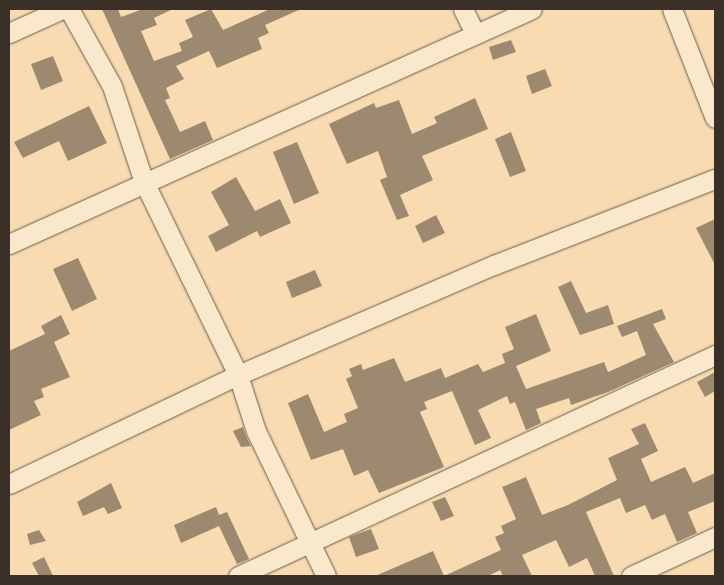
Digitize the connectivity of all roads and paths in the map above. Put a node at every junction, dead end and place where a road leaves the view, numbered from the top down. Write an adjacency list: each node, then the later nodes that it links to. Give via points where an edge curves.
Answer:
1 (62, 9): 6 (street)
2 (69, 9): 10 (street, via 112,86)
3 (463, 9): 7 (street)
4 (532, 9): 7 (street)
5 (672, 9): 8 (street)
6 (9, 32)
7 (475, 34): 10 (street)
8 (715, 118)
9 (715, 179): 13 (street, via 494,266)
10 (144, 182): 11 (street); 13 (street)
11 (9, 244)
12 (715, 355): 16 (street)
13 (238, 375): 14 (street); 16 (street, via 256,431)
14 (9, 484)
15 (715, 537): 19 (street)
16 (310, 544): 17 (street); 18 (street)
17 (238, 576)
18 (326, 576)
19 (631, 576)

